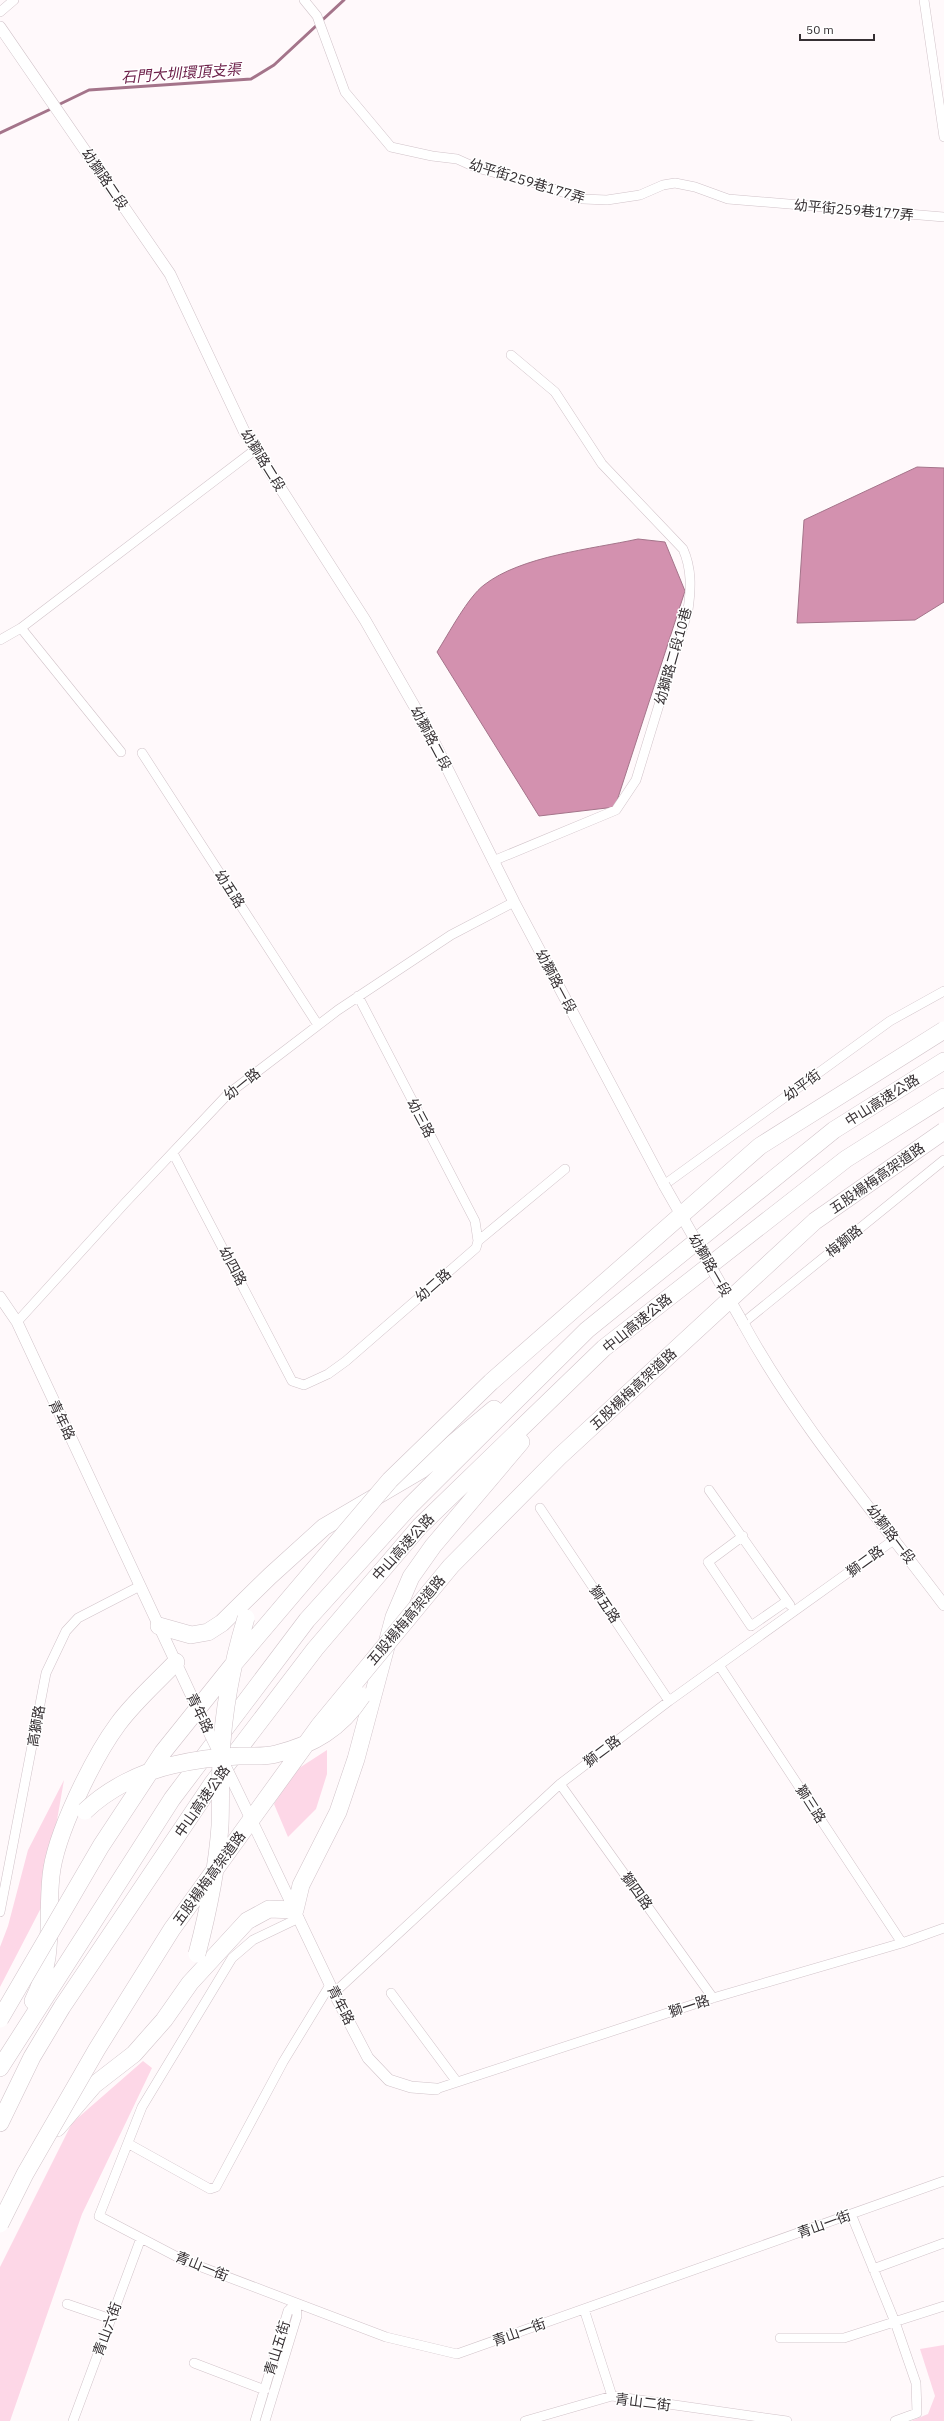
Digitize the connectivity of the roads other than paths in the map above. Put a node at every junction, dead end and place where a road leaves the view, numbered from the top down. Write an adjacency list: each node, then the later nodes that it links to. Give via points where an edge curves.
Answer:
1 (14, 0): 4 (street)
2 (304, 0): 7 (street, 幼平街259巷177弄, via 317,16 345,92 390,147 457,159 477,168 539,184 583,199 607,200 640,195 662,185 675,184 695,187 728,199)
3 (924, 0): 6 (street)
4 (0, 12)
5 (0, 27): 9 (street, 幼獅路二段, via 170,274 244,431)
6 (944, 137)
7 (944, 217)
8 (511, 355): 14 (street, 幼獅路二段10巷, via 555,392 602,464 683,550 689,563 691,590 688,610 636,780 616,810)
9 (256, 449): 10 (street); 14 (street, 幼獅路二段, via 365,620 428,730)
10 (21, 628): 11 (street); 12 (street)
11 (0, 640)
12 (121, 752)
13 (142, 753): 18 (street, 幼五路)
14 (494, 861): 15 (street, 幼獅路二段)
15 (514, 902): 17 (street, 幼一路, via 451,935); 26 (street, 幼獅路一段)
16 (944, 991): 26 (street, 幼平街, via 890,1021)
17 (358, 996): 18 (street, 幼一路); 27 (street, 幼三路, via 475,1222)
18 (318, 1025): 23 (street, 幼一路, via 228,1094)
19 (944, 1030): 59 (highway, bridge, via 760,1146 491,1382 390,1480 232,1666 163,1752 101,1846)
20 (944, 1061): 31 (highway, 中山高速公路, via 834,1130)
21 (944, 1097): 32 (highway, 中山高速公路, via 846,1159 604,1348)
22 (944, 1131): 69 (highway, 五股楊梅高架道路, bridge, via 815,1221 559,1457 451,1566 319,1726 172,1929 97,2049 25,2174)
23 (173, 1153): 29 (street, 幼一路); 33 (street, 幼四路)
24 (944, 1160): 30 (street, 梅獅路)
25 (565, 1169): 27 (street, 幼二路)
26 (664, 1185): 30 (street, 幼獅路一段, bridge)
27 (478, 1241): 33 (street, 幼二路, via 476,1248 328,1374 304,1385)
28 (0, 1297): 29 (street, 青年路)
29 (16, 1322): 39 (street, 青年路)
30 (743, 1323): 37 (street, 幼獅路一段, via 762,1358 805,1421)
31 (588, 1330): 38 (highway, via 421,1470 324,1527); 61 (highway, 中山高速公路, via 410,1506 307,1620 172,1799)
32 (585, 1367): 46 (highway, via 433,1546 411,1577 394,1617); 64 (highway, 中山高速公路, via 420,1526 315,1649 212,1784 62,2007 32,2056)
33 (292, 1381)
34 (709, 1490): 36 (street)
35 (540, 1508): 47 (street, 獅五路)
36 (743, 1536): 40 (street); 40 (street, via 708,1562 751,1626)
37 (895, 1539): 41 (street, 幼獅路一段); 42 (street, 獅二路)
38 (270, 1576): 43 (highway, via 222,1623 208,1632 191,1635); 48 (highway, bridge, via 246,1618 235,1654 227,1698)
39 (140, 1586): 43 (street, 青年路); 51 (street, 高獅路, via 78,1618 66,1631 46,1673)
40 (787, 1601): 42 (street)
41 (944, 1605)
42 (794, 1612): 45 (street, 獅二路)
43 (158, 1626): 44 (street, 青年路)
44 (176, 1662): 48 (street, 青年路, bridge); 50 (highway, via 118,1724 82,1784)
45 (719, 1665): 47 (street, 獅二路); 54 (street, 獅三路)
46 (380, 1671): 48 (highway, bridge, via 352,1711 317,1740 275,1754); 52 (highway, via 356,1759 338,1812 301,1885)
47 (669, 1700): 49 (street, 獅二路)
48 (221, 1757): 50 (highway, bridge, via 172,1765 134,1778 100,1797); 52 (street, 青年路, bridge); 55 (highway, bridge, via 220,1826 214,1878)
49 (560, 1784): 56 (street, 獅二路); 58 (street, 獅四路)
50 (64, 1831): 60 (highway, via 56,1851 51,1876 50,1946 47,1966)
51 (0, 1912)
52 (297, 1914): 55 (highway, via 269,1909 247,1921); 56 (street, 青年路); 65 (street, via 253,1940 232,1958 142,2107)
53 (944, 1928): 54 (street, 獅一路)
54 (902, 1943): 58 (street, 獅一路)
55 (190, 1983): 67 (highway, via 164,2020 134,2054 94,2085 62,2121)
56 (332, 1989): 63 (street, 青年路, via 368,2058 389,2080 411,2087); 65 (street, 獅二路, via 282,2062 216,2187 210,2189)
57 (391, 1993): 62 (street)
58 (713, 1998): 62 (street, 獅一路)
59 (0, 2019)
60 (0, 2065)
61 (0, 2068)
62 (457, 2082): 63 (street, 獅一路)
63 (436, 2089)
64 (0, 2123)
65 (129, 2144): 70 (street, 青山一街, via 99,2216)
66 (944, 2181): 68 (street, 青山一街)
67 (0, 2213)
68 (851, 2214): 72 (street); 76 (street, 青山一街)
69 (0, 2224)
70 (141, 2238): 73 (street, 青山一街, via 183,2260); 77 (street, 青山六街)
71 (944, 2243): 72 (street)
72 (873, 2269): 78 (street)
73 (296, 2303): 76 (street, 青山一街, via 386,2338 457,2354); 81 (street, 青山五街, via 288,2311); 85 (street, 青山五街, via 296,2316)
74 (67, 2304): 77 (street)
75 (944, 2306): 78 (street)
76 (584, 2309): 82 (street)
77 (111, 2319): 83 (street, 青山六街)
78 (895, 2322): 79 (street, via 844,2338); 88 (street, via 916,2383 917,2413)
79 (780, 2338)
80 (194, 2364): 81 (street)
81 (265, 2390): 84 (street, 青山五街)
82 (612, 2396): 86 (street, 青山二街); 87 (street, 青山二街)
83 (75, 2421)
84 (256, 2421)
85 (265, 2421)
86 (526, 2421)
87 (787, 2421)
88 (895, 2421)

